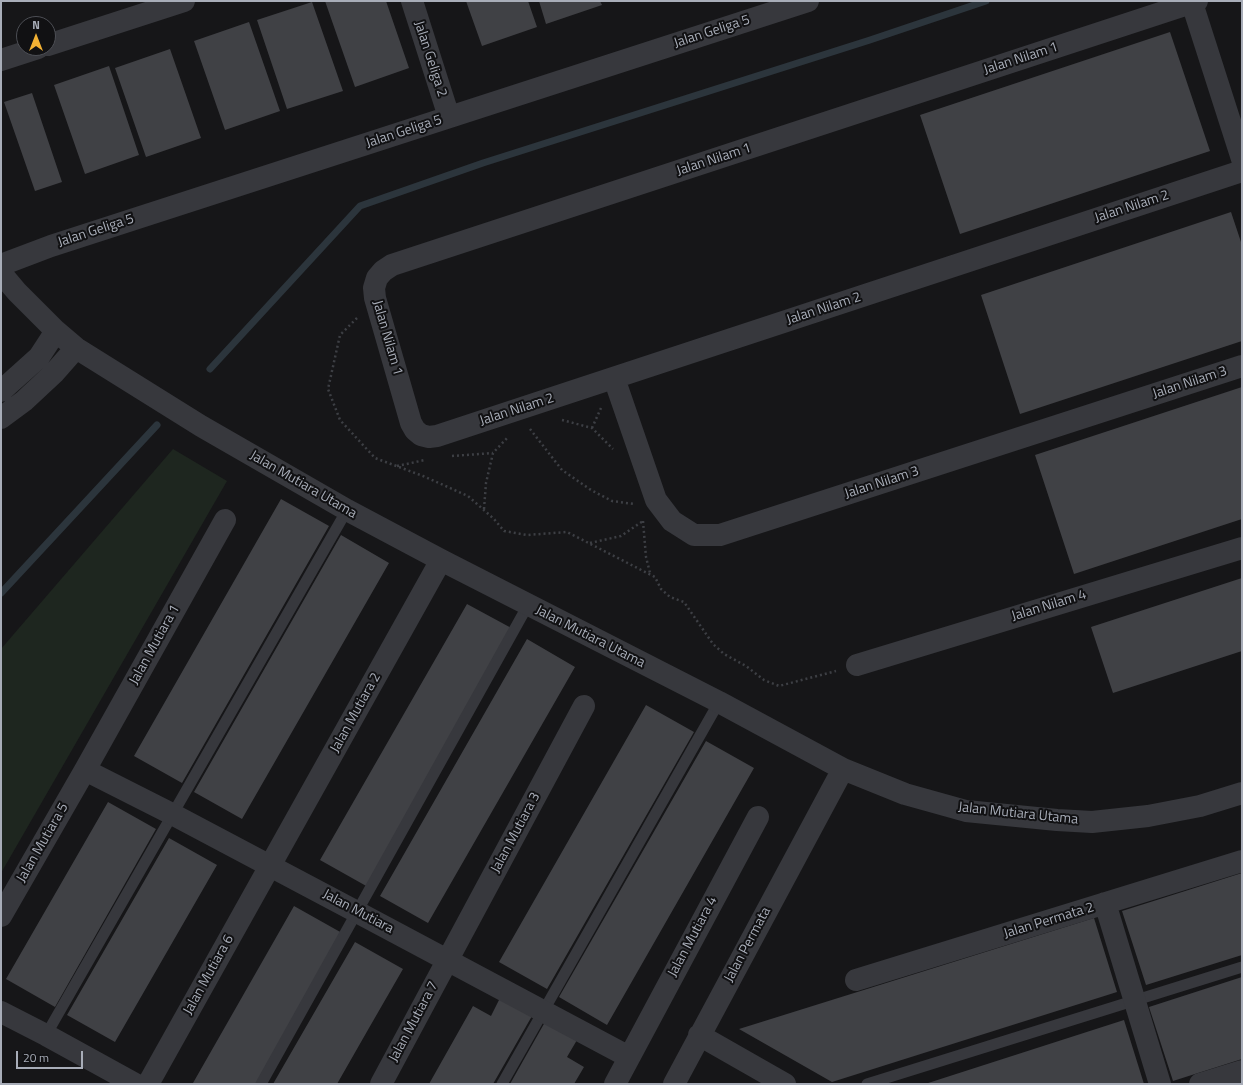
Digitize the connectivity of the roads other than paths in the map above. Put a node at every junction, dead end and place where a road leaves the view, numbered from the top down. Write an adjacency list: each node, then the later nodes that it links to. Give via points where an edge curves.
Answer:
1 (184, 1): 5 (street)
2 (412, 1): 8 (street, Jalan Geliga 2)
3 (808, 1): 8 (street, Jalan Geliga 5)
4 (1194, 2): 9 (street); 19 (street, Jalan Nilam 1, via 392,265 383,270 377,278 375,298)
5 (56, 42)
6 (16, 55): 7 (street)
7 (1, 60)
8 (449, 117): 11 (street, Jalan Geliga 5, via 58,244)
9 (1242, 159)
10 (1242, 171): 16 (street, Jalan Nilam 2)
11 (1, 265)
12 (1, 273): 13 (street, Jalan Mutiara Utama)
13 (56, 331): 14 (street, Jalan Mutiara Utama); 17 (street, via 38,357)
14 (76, 348): 18 (street, via 54,373); 20 (street, Jalan Mutiara Utama, via 201,426)
15 (1242, 366): 16 (street, Jalan Nilam 3, via 720,535 694,535 648,502)
16 (614, 378): 19 (street, Jalan Nilam 2, via 437,436 421,435)
17 (1, 391)
18 (1, 418)
19 (411, 423)
20 (347, 510): 23 (street, Jalan Mutiara Utama); 31 (lane)
21 (225, 520): 29 (street, Jalan Mutiara 1)
22 (1242, 548): 25 (street, Jalan Nilam 4)
23 (441, 560): 24 (street, Jalan Mutiara Utama); 34 (street, Jalan Mutiara 2)
24 (528, 606): 26 (street, Jalan Mutiara Utama); 36 (lane)
25 (857, 665)
26 (719, 702): 28 (street, Jalan Mutiara Utama); 43 (lane)
27 (584, 706): 38 (street, Jalan Mutiara 3)
28 (843, 769): 30 (street, Jalan Mutiara Utama, via 905,794 966,812 1057,820 1092,822 1148,816 1200,806); 45 (street, Jalan Permata)
29 (85, 770): 31 (street, Jalan Mutiara); 37 (street, Jalan Mutiara 5)
30 (1242, 793)
31 (172, 814): 34 (street, Jalan Mutiara); 44 (lane)
32 (758, 817): 46 (street, Jalan Mutiara 4)
33 (1242, 861): 35 (street, Jalan Permata 2)
34 (270, 866): 36 (street, Jalan Mutiara); 50 (street, Jalan Mutiara 6)
35 (1105, 903): 40 (street, Jalan Permata 2); 41 (street)
36 (357, 912): 38 (street, Jalan Mutiara); 51 (lane)
37 (1, 916)
38 (447, 960): 43 (street, Jalan Mutiara); 52 (street, Jalan Mutiara 7)
39 (1242, 967): 41 (lane)
40 (856, 980)
41 (1135, 1001): 56 (lane); 57 (street)
42 (1, 1012): 44 (street)
43 (543, 1012): 46 (street, Jalan Mutiara); 53 (lane)
44 (46, 1035): 49 (street)
45 (699, 1035): 48 (street, Jalan Permata); 55 (street)
46 (629, 1057): 54 (street, Jalan Mutiara 4)
47 (1242, 1071): 58 (street)
48 (679, 1082)
49 (135, 1084)
50 (148, 1084)
51 (261, 1084)
52 (381, 1084)
53 (502, 1084)
54 (615, 1084)
55 (785, 1084)
56 (867, 1084)
57 (1160, 1084)
58 (1200, 1084)

